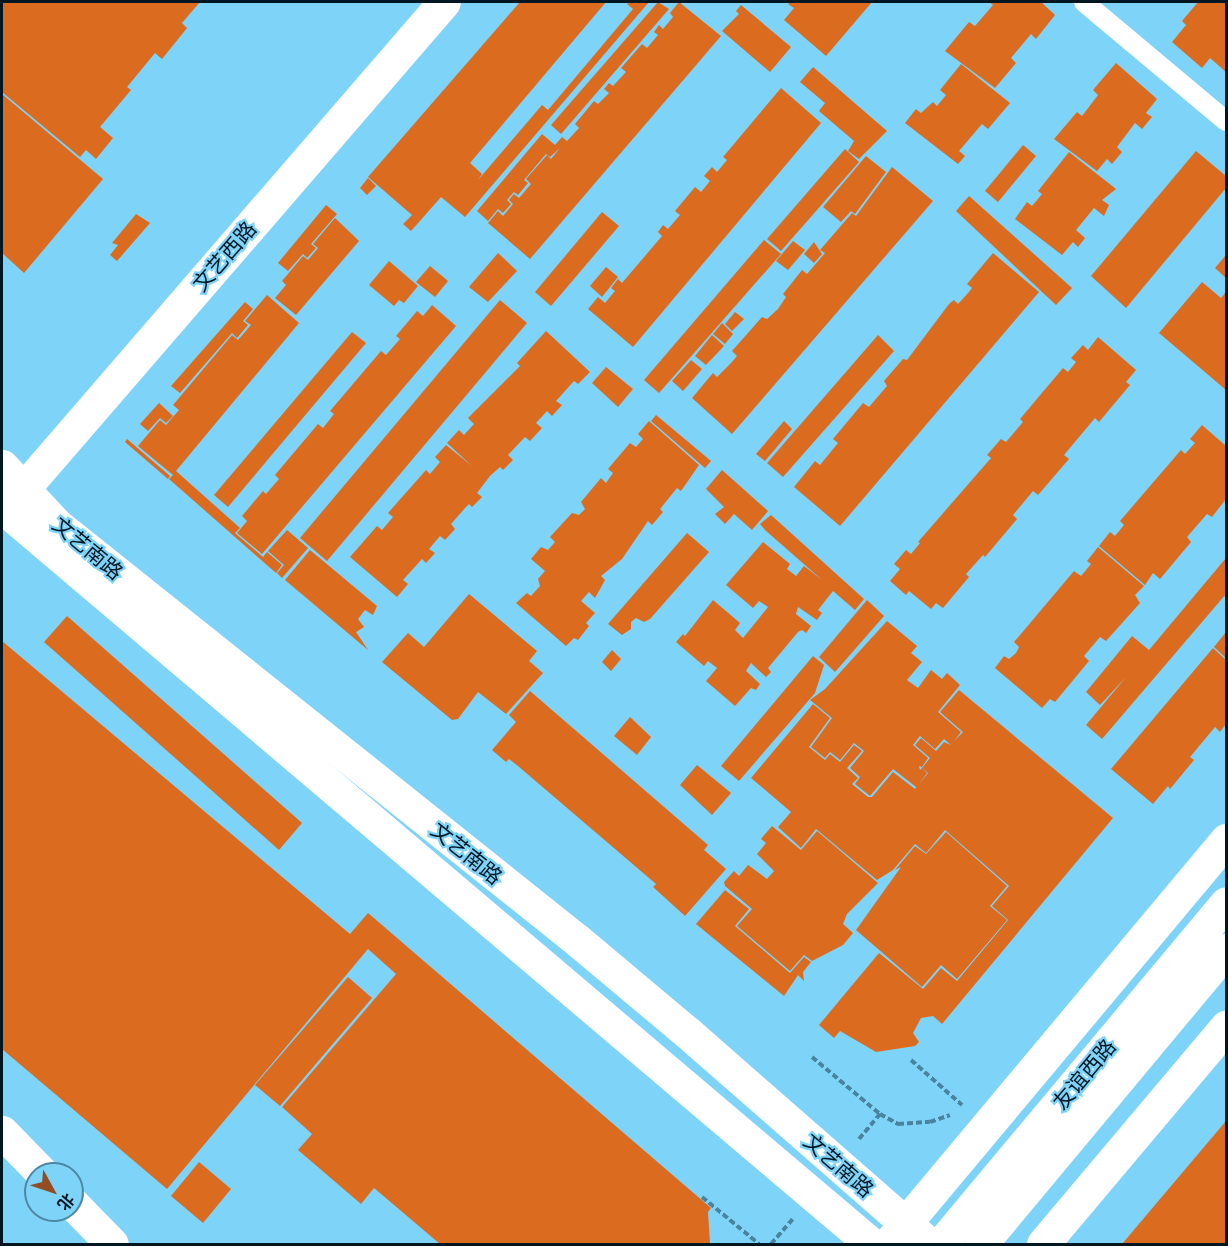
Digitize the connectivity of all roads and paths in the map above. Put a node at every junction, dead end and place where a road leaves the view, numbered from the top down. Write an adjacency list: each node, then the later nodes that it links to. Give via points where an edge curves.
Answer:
1 (444, 2): 4 (main road, 文艺西路)
2 (1084, 2): 3 (lane)
3 (1227, 121)
4 (8, 493): 17 (main road, 文艺南路, via 57,525 628,983); 20 (main road, 文艺南路)
5 (1227, 840): 17 (main road)
6 (1227, 903): 21 (main road, 友谊西路)
7 (1227, 950): 22 (main road, 友谊西路)
8 (1227, 1027): 23 (main road)
9 (812, 1057): 12 (path)
10 (911, 1060): 11 (path)
11 (967, 1109)
12 (880, 1114)
13 (2, 1132): 14 (main road)
14 (31, 1162)
15 (702, 1197): 19 (path)
16 (84, 1216): 18 (main road)
17 (908, 1238)
18 (112, 1245)
19 (759, 1245)
20 (871, 1245)
21 (941, 1245)
22 (981, 1245)
23 (1042, 1245)

